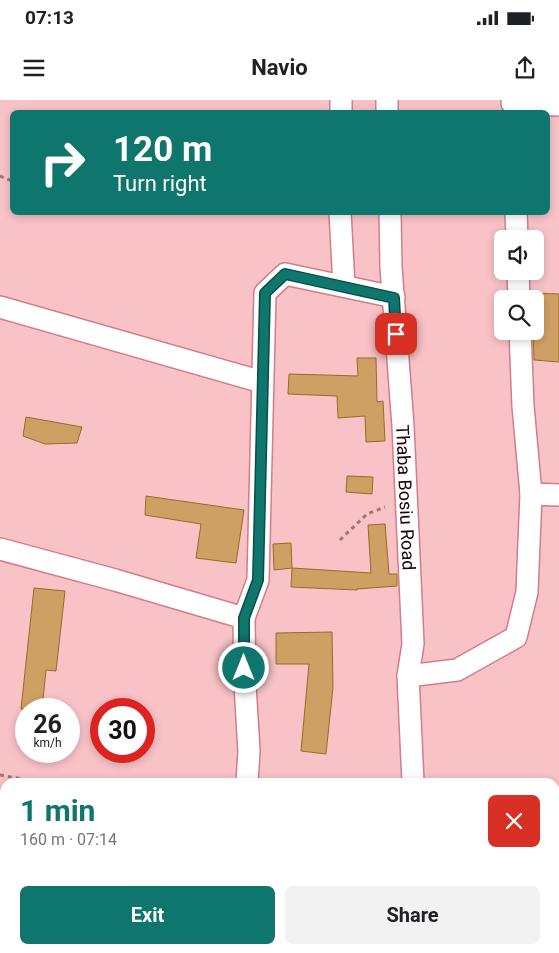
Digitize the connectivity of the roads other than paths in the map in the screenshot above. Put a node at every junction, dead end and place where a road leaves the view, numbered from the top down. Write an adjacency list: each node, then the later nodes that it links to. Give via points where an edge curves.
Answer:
1 (512, 105): 2 (street)
2 (559, 105)
3 (340, 215): 7 (street)
4 (390, 215): 8 (street, Thaba Bosiu Road)
5 (516, 215): 6 (street)
6 (517, 230)
7 (344, 286): 8 (street); 11 (street, via 285,274 265,293)
8 (394, 298): 16 (street, Thaba Bosiu Road, via 413,644)
9 (0, 307): 11 (street)
10 (520, 340): 12 (street)
11 (262, 382): 15 (street, via 258,580)
12 (531, 494): 13 (street); 16 (street, via 527,592 516,637 457,670)
13 (559, 495)
14 (0, 549): 15 (street)
15 (244, 618): 17 (street)
16 (408, 676): 18 (street, Thaba Bosiu Road)
17 (247, 778)
18 (413, 778)

